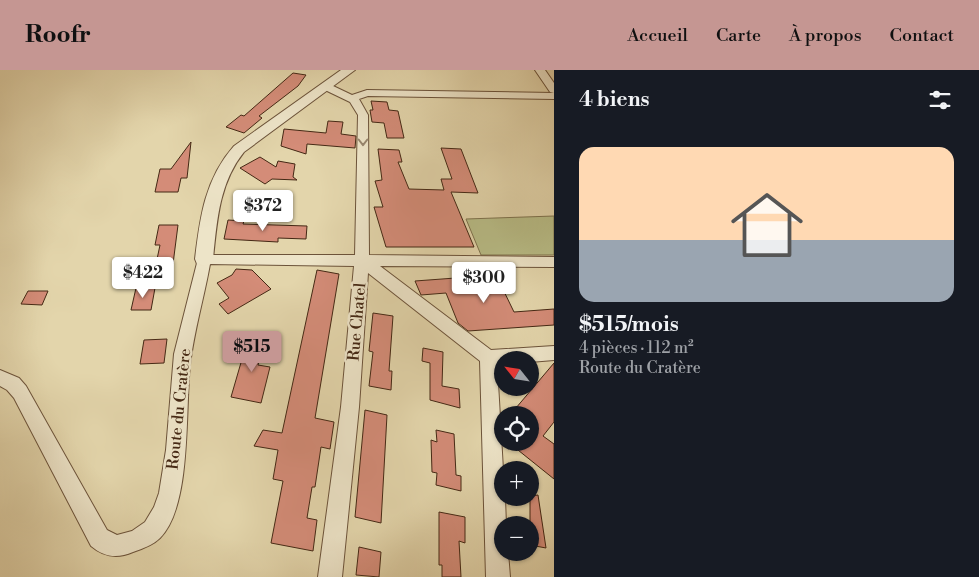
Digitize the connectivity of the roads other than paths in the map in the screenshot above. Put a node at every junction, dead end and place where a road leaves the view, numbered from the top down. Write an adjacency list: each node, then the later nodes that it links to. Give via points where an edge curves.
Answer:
1 (349, 70): 3 (street, Route du Cratère)
2 (540, 70): 4 (street)
3 (327, 87): 6 (street); 7 (street, Route du Cratère, via 227,162 212,201)
4 (554, 90)
5 (554, 96): 6 (street, via 367,93)
6 (352, 98): 8 (street, Rue Chatel, one-way to 8, via 361,106 363,115)
7 (204, 259): 8 (street); 12 (street, Route du Cratère, via 181,366 171,489 154,529 141,538 121,546 108,546 99,538 20,392)
8 (362, 260): 9 (street); 11 (street); 13 (street, Rue Chatel, via 350,407)
9 (554, 262)
10 (554, 353): 11 (street)
11 (488, 358): 14 (street)
12 (0, 378)
13 (330, 577)
14 (498, 577)

